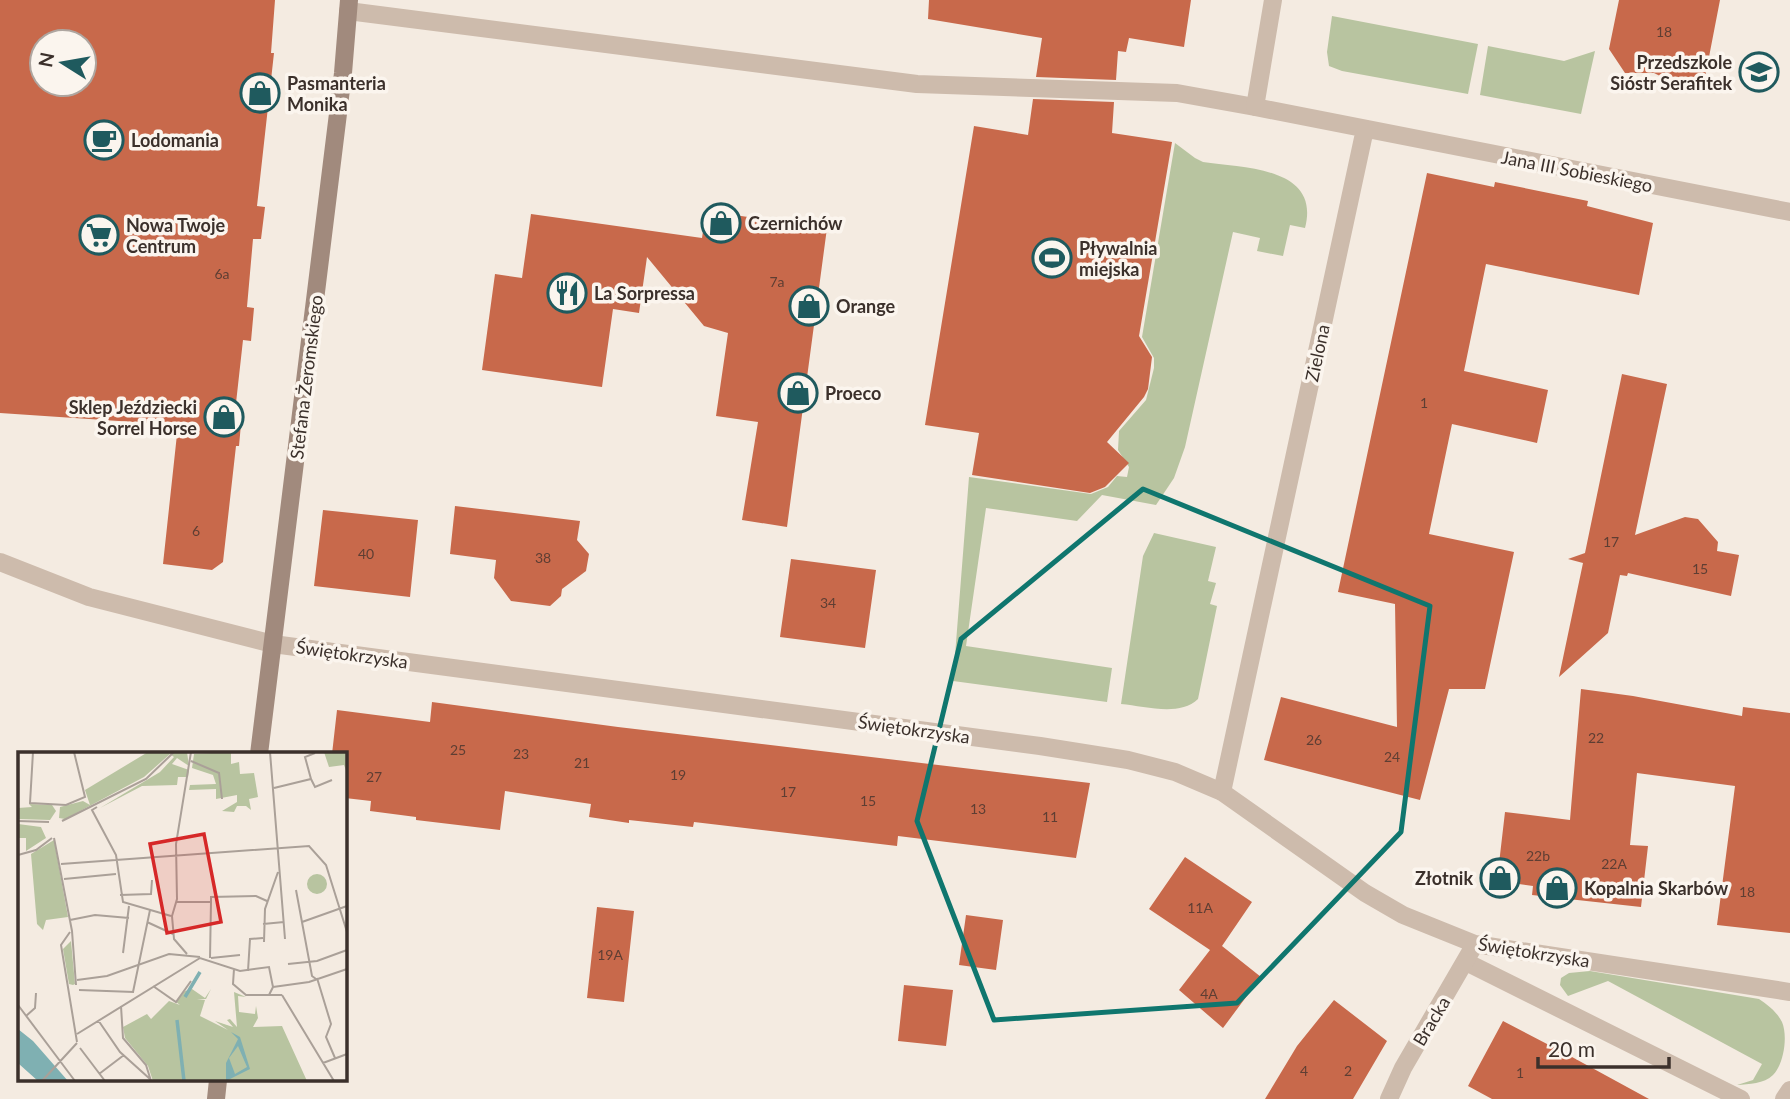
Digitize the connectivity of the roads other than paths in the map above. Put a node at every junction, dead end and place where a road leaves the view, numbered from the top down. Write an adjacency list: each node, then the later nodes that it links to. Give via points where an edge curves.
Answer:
1 (1273, 0): 3 (street)
2 (349, 6): 3 (street, via 482,28 917,84 1177,93); 7 (street, Stefana Żeromskiego)
3 (1255, 107): 4 (street)
4 (1365, 129): 5 (street, Jana III Sobieskiego); 9 (street, Zielona)
5 (1790, 212)
6 (0, 562): 7 (street, Świętokrzyska, via 89,597)
7 (274, 644): 8 (street, Stefana Żeromskiego); 9 (street, Świętokrzyska, via 1053,748 1175,772)
8 (259, 752)
9 (1222, 792): 10 (street, Świętokrzyska, via 1365,893 1404,915)
10 (1475, 944): 11 (street, Bracka); 12 (street, Świętokrzyska)
11 (1466, 962): 14 (street, Bracka); 15 (street)
12 (1790, 992)
13 (1790, 1090): 16 (street)
14 (1389, 1099)
15 (1741, 1099)
16 (1784, 1099)

